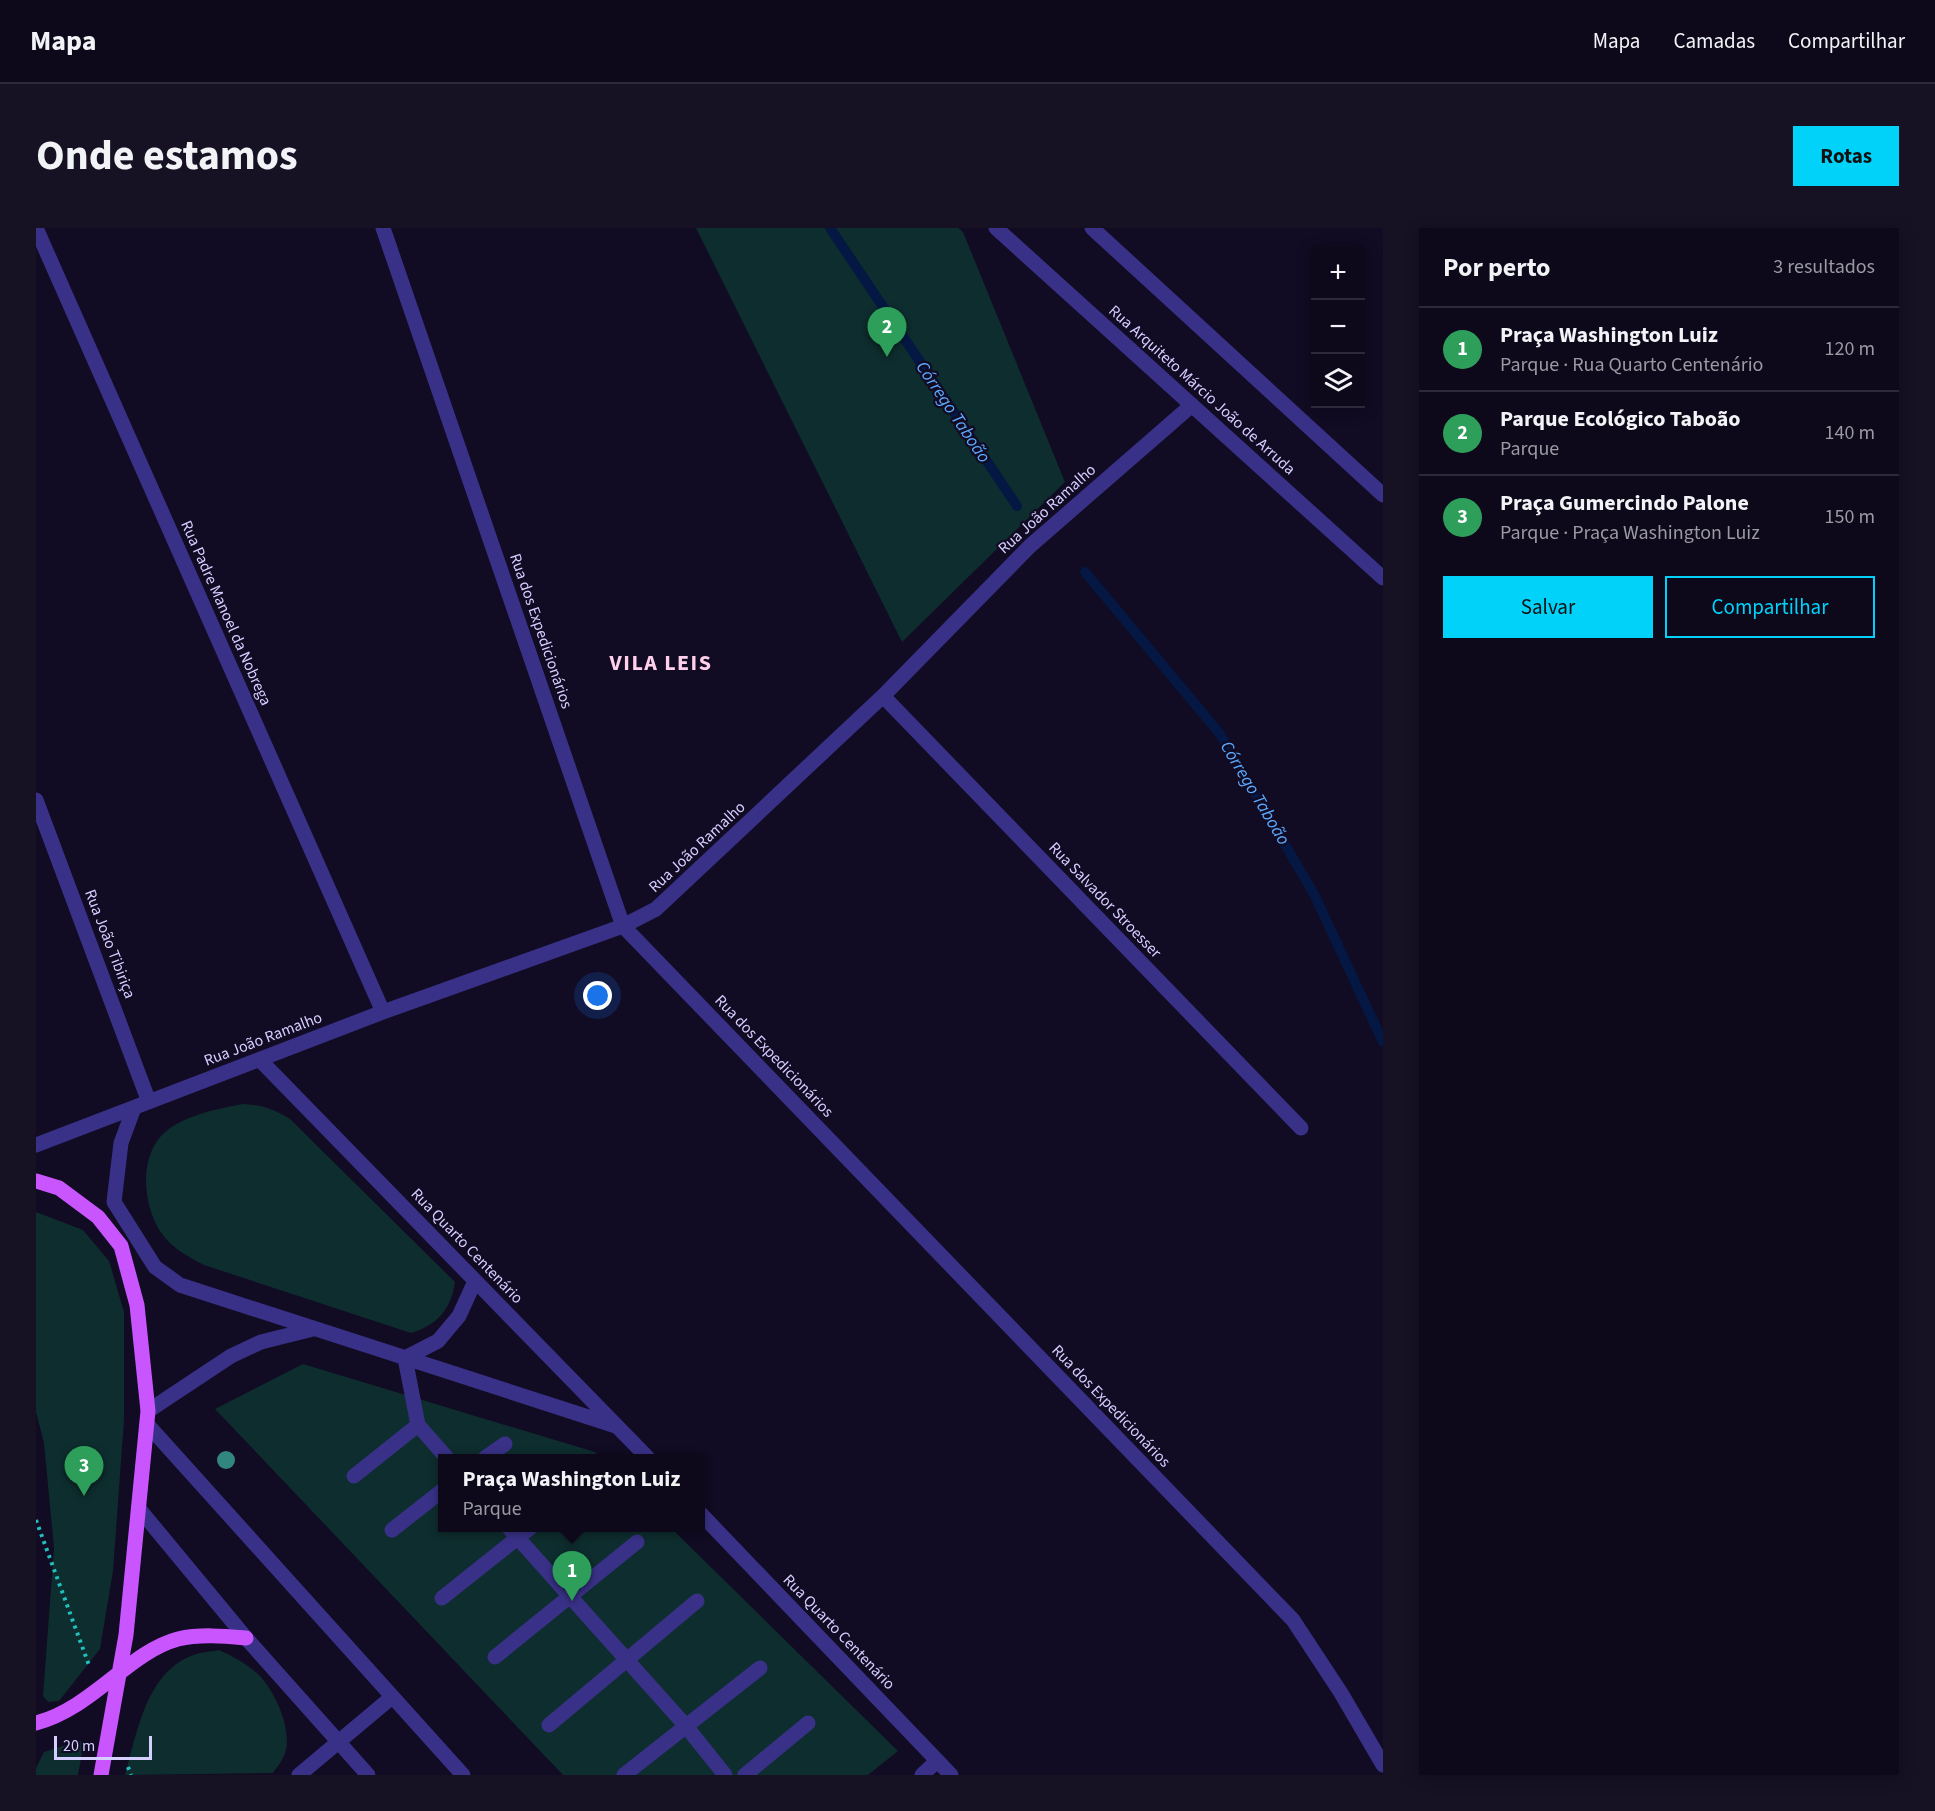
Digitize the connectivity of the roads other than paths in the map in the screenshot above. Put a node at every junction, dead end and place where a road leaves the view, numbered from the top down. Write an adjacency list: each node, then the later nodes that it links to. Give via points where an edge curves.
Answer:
1 (36, 228): 11 (street, Rua Padre Manoel da Nobrega)
2 (383, 228): 10 (street, Rua dos Expedicionários)
3 (996, 228): 5 (street, Rua Arquiteto Márcio João de Arruda)
4 (1092, 228): 6 (street)
5 (1192, 405): 7 (street, Rua Arquiteto Márcio João de Arruda); 8 (street, Rua João Ramalho, via 1030,546)
6 (1383, 495)
7 (1383, 579)
8 (884, 696): 10 (street, Rua João Ramalho, via 656,909); 15 (street, Rua Salvador Stroesser)
9 (36, 800): 13 (street, Rua João Tibiriça)
10 (623, 926): 11 (street, Rua João Ramalho); 51 (street, Rua dos Expedicionários, via 1293,1620)
11 (383, 1012): 12 (street, Rua João Ramalho)
12 (260, 1060): 13 (street, Rua João Ramalho); 18 (street, Rua Quarto Centenário)
13 (149, 1102): 14 (street, Rua João Ramalho)
14 (134, 1108): 16 (street, Rua João Ramalho); 19 (street, via 121,1143 114,1202 155,1267 180,1285)
15 (1301, 1128)
16 (36, 1145)
17 (36, 1180): 21 (main road, via 59,1188 98,1217 121,1246 137,1305)
18 (475, 1281): 20 (street, via 459,1316 438,1341); 23 (street, Rua Quarto Centenário)
19 (314, 1329): 20 (street); 21 (street, via 261,1342 231,1356)
20 (405, 1358): 22 (street); 23 (street)
21 (148, 1418): 30 (main road); 44 (street)
22 (418, 1425): 25 (street); 28 (street)
23 (616, 1426): 27 (street, Rua Quarto Centenário)
24 (506, 1444): 26 (street)
25 (443, 1454)
26 (491, 1454)
27 (644, 1454)
28 (354, 1476)
29 (438, 1494): 32 (street)
30 (140, 1510): 39 (street); 43 (main road)
31 (705, 1518): 50 (street, Rua Quarto Centenário)
32 (392, 1530)
33 (517, 1532): 37 (street)
34 (519, 1532): 36 (street)
35 (637, 1542): 36 (street)
36 (569, 1596): 40 (street); 41 (street)
37 (442, 1598)
38 (697, 1601): 41 (street)
39 (246, 1638): 43 (main road, via 209,1635 176,1640); 49 (street)
40 (495, 1657)
41 (627, 1660): 47 (street); 48 (street)
42 (760, 1668): 48 (street)
43 (119, 1675): 45 (main road, via 75,1707); 52 (main road)
44 (392, 1697): 49 (street); 55 (street)
45 (36, 1723)
46 (808, 1723): 58 (street)
47 (549, 1725)
48 (685, 1725): 56 (street); 57 (street)
49 (339, 1741): 53 (street); 54 (street)
50 (937, 1761): 59 (street); 60 (street, Rua Quarto Centenário)
51 (1383, 1765)
52 (101, 1775)
53 (299, 1775)
54 (368, 1775)
55 (463, 1775)
56 (624, 1775)
57 (725, 1775)
58 (745, 1775)
59 (922, 1775)
60 (951, 1775)

